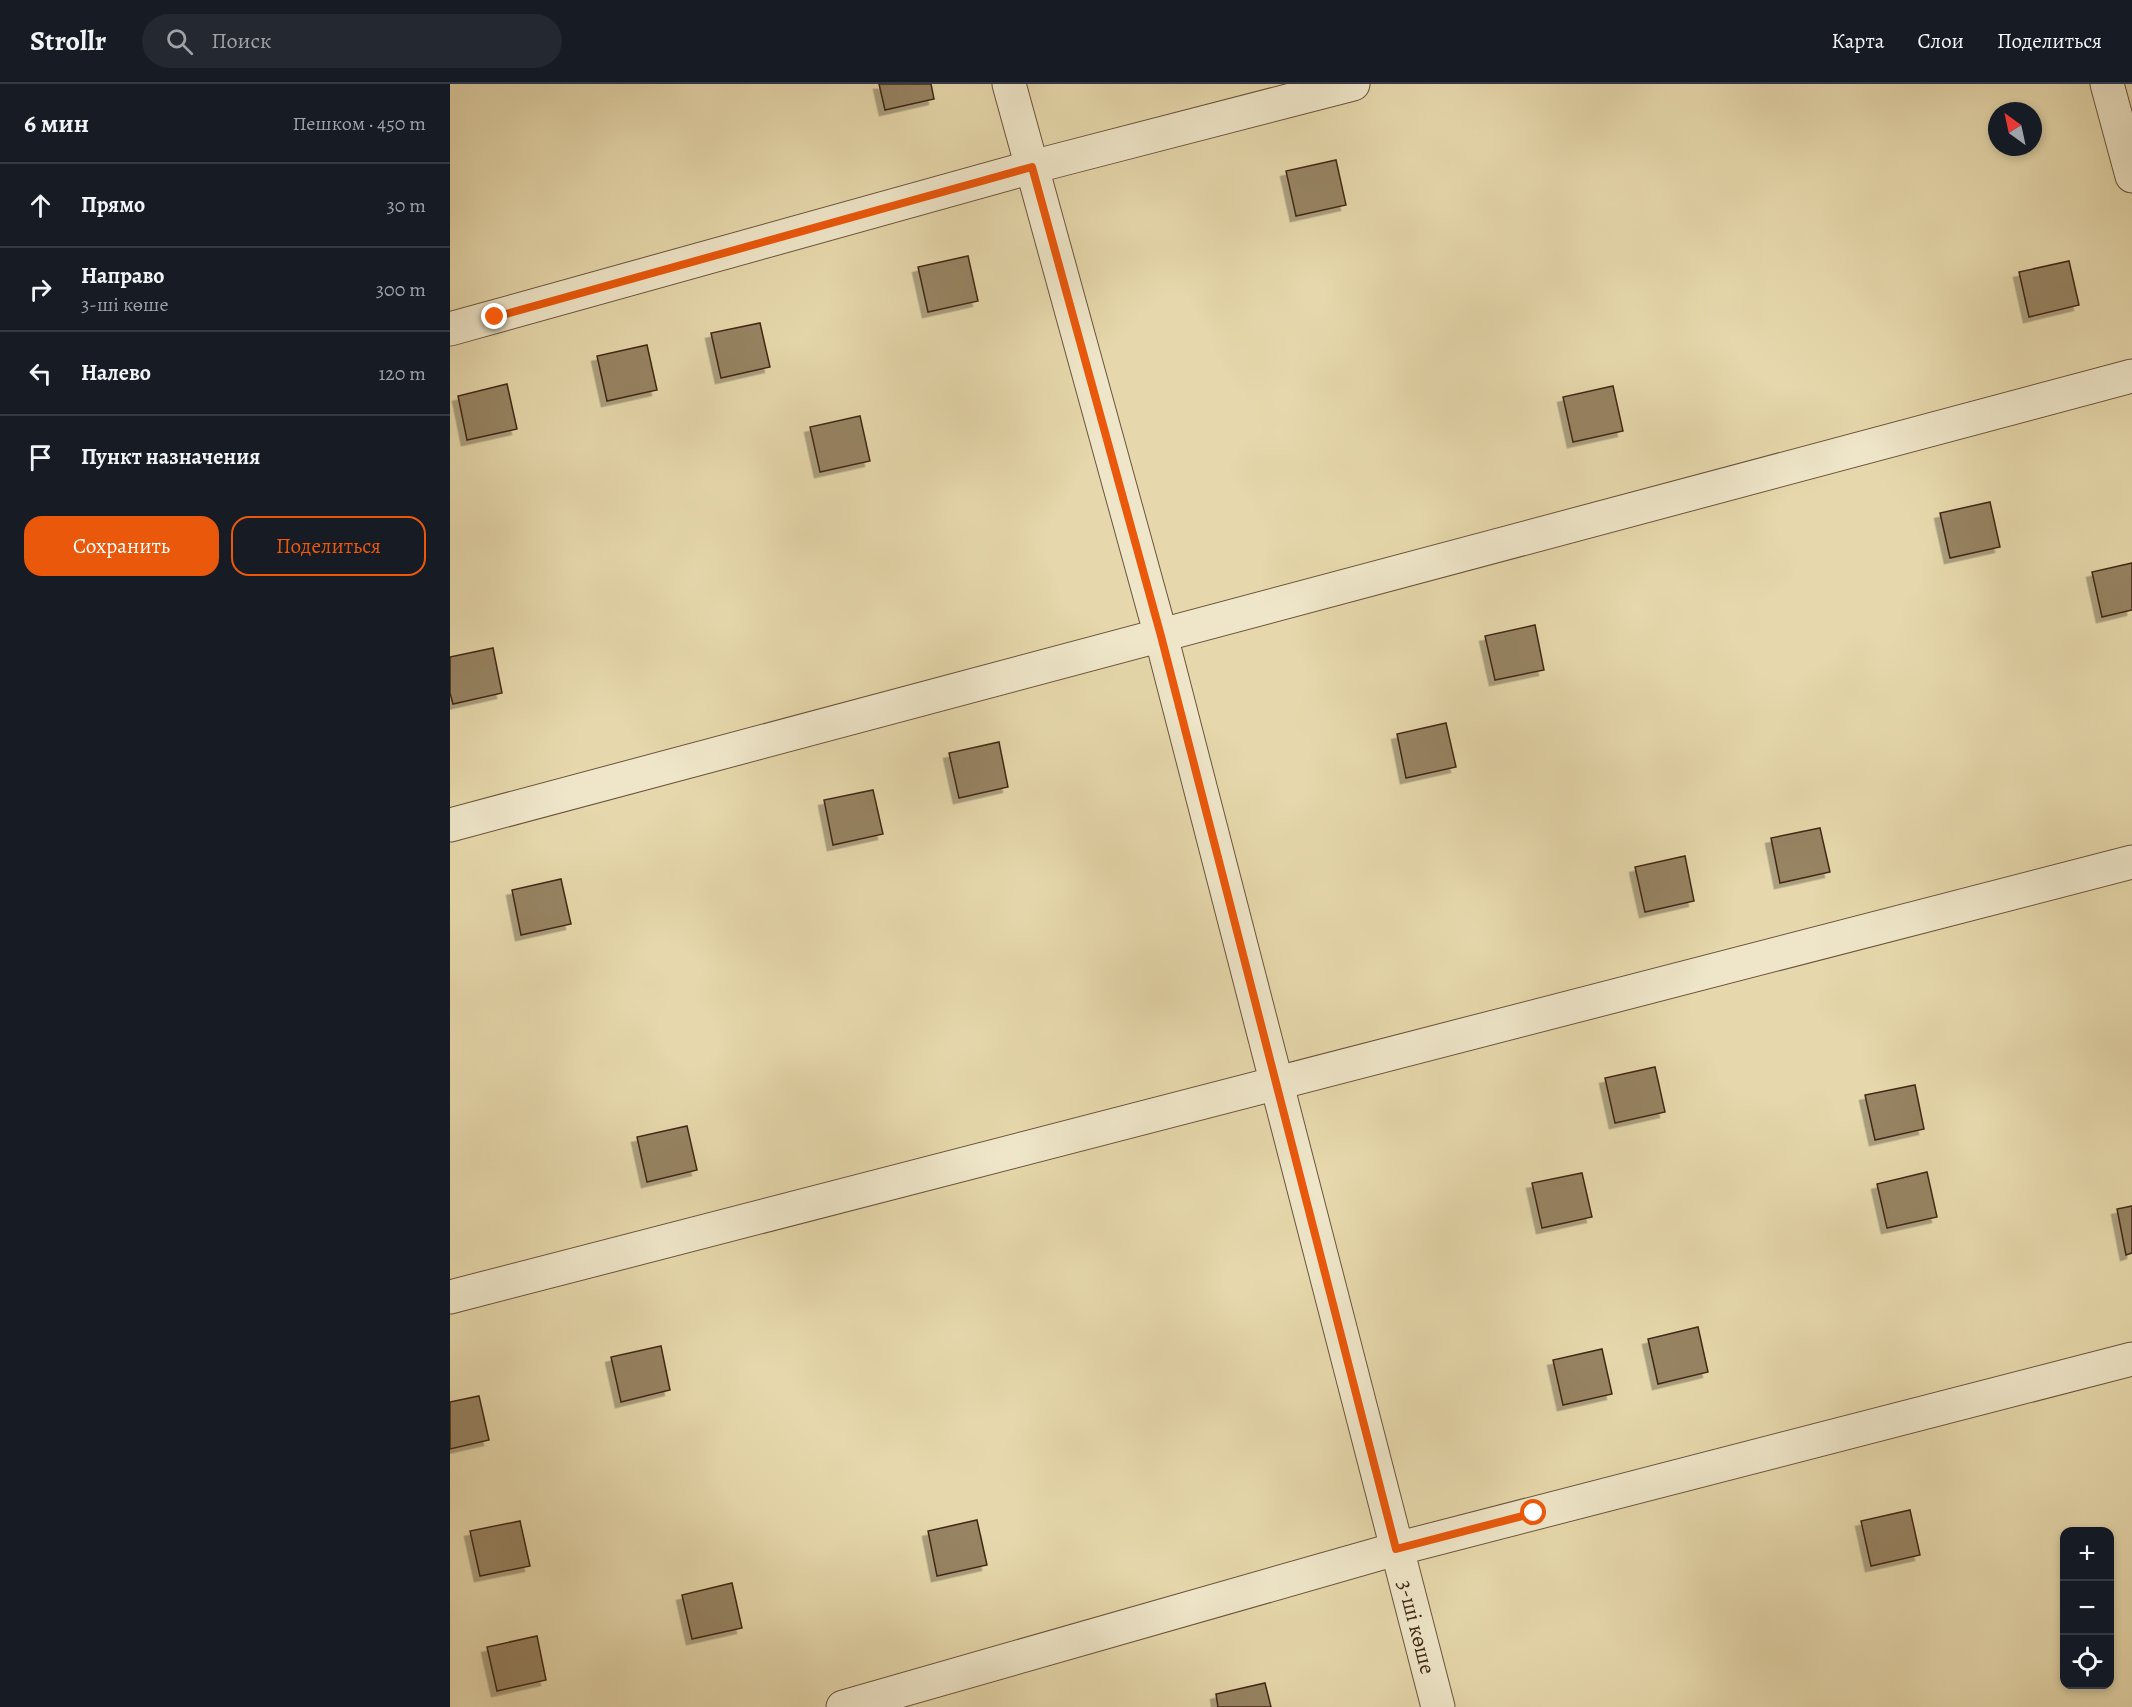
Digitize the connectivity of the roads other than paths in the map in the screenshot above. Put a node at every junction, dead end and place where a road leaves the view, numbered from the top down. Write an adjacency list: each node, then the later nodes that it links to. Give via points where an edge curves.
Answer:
1 (1009, 84): 4 (lane, 3-ші көше)
2 (1353, 84): 4 (lane)
3 (2107, 84): 5 (lane)
4 (1032, 167): 6 (lane); 8 (lane, 3-ші көше)
5 (2132, 176)
6 (450, 329)
7 (2132, 376): 8 (lane)
8 (1161, 636): 9 (lane); 11 (lane, 3-ші көше)
9 (450, 825)
10 (2132, 862): 11 (lane)
11 (1275, 1084): 12 (lane); 14 (lane, 3-ші көше)
12 (450, 1297)
13 (2132, 1359): 14 (lane)
14 (1396, 1549): 15 (lane); 16 (lane, 3-ші көше)
15 (843, 1707)
16 (1438, 1707)

